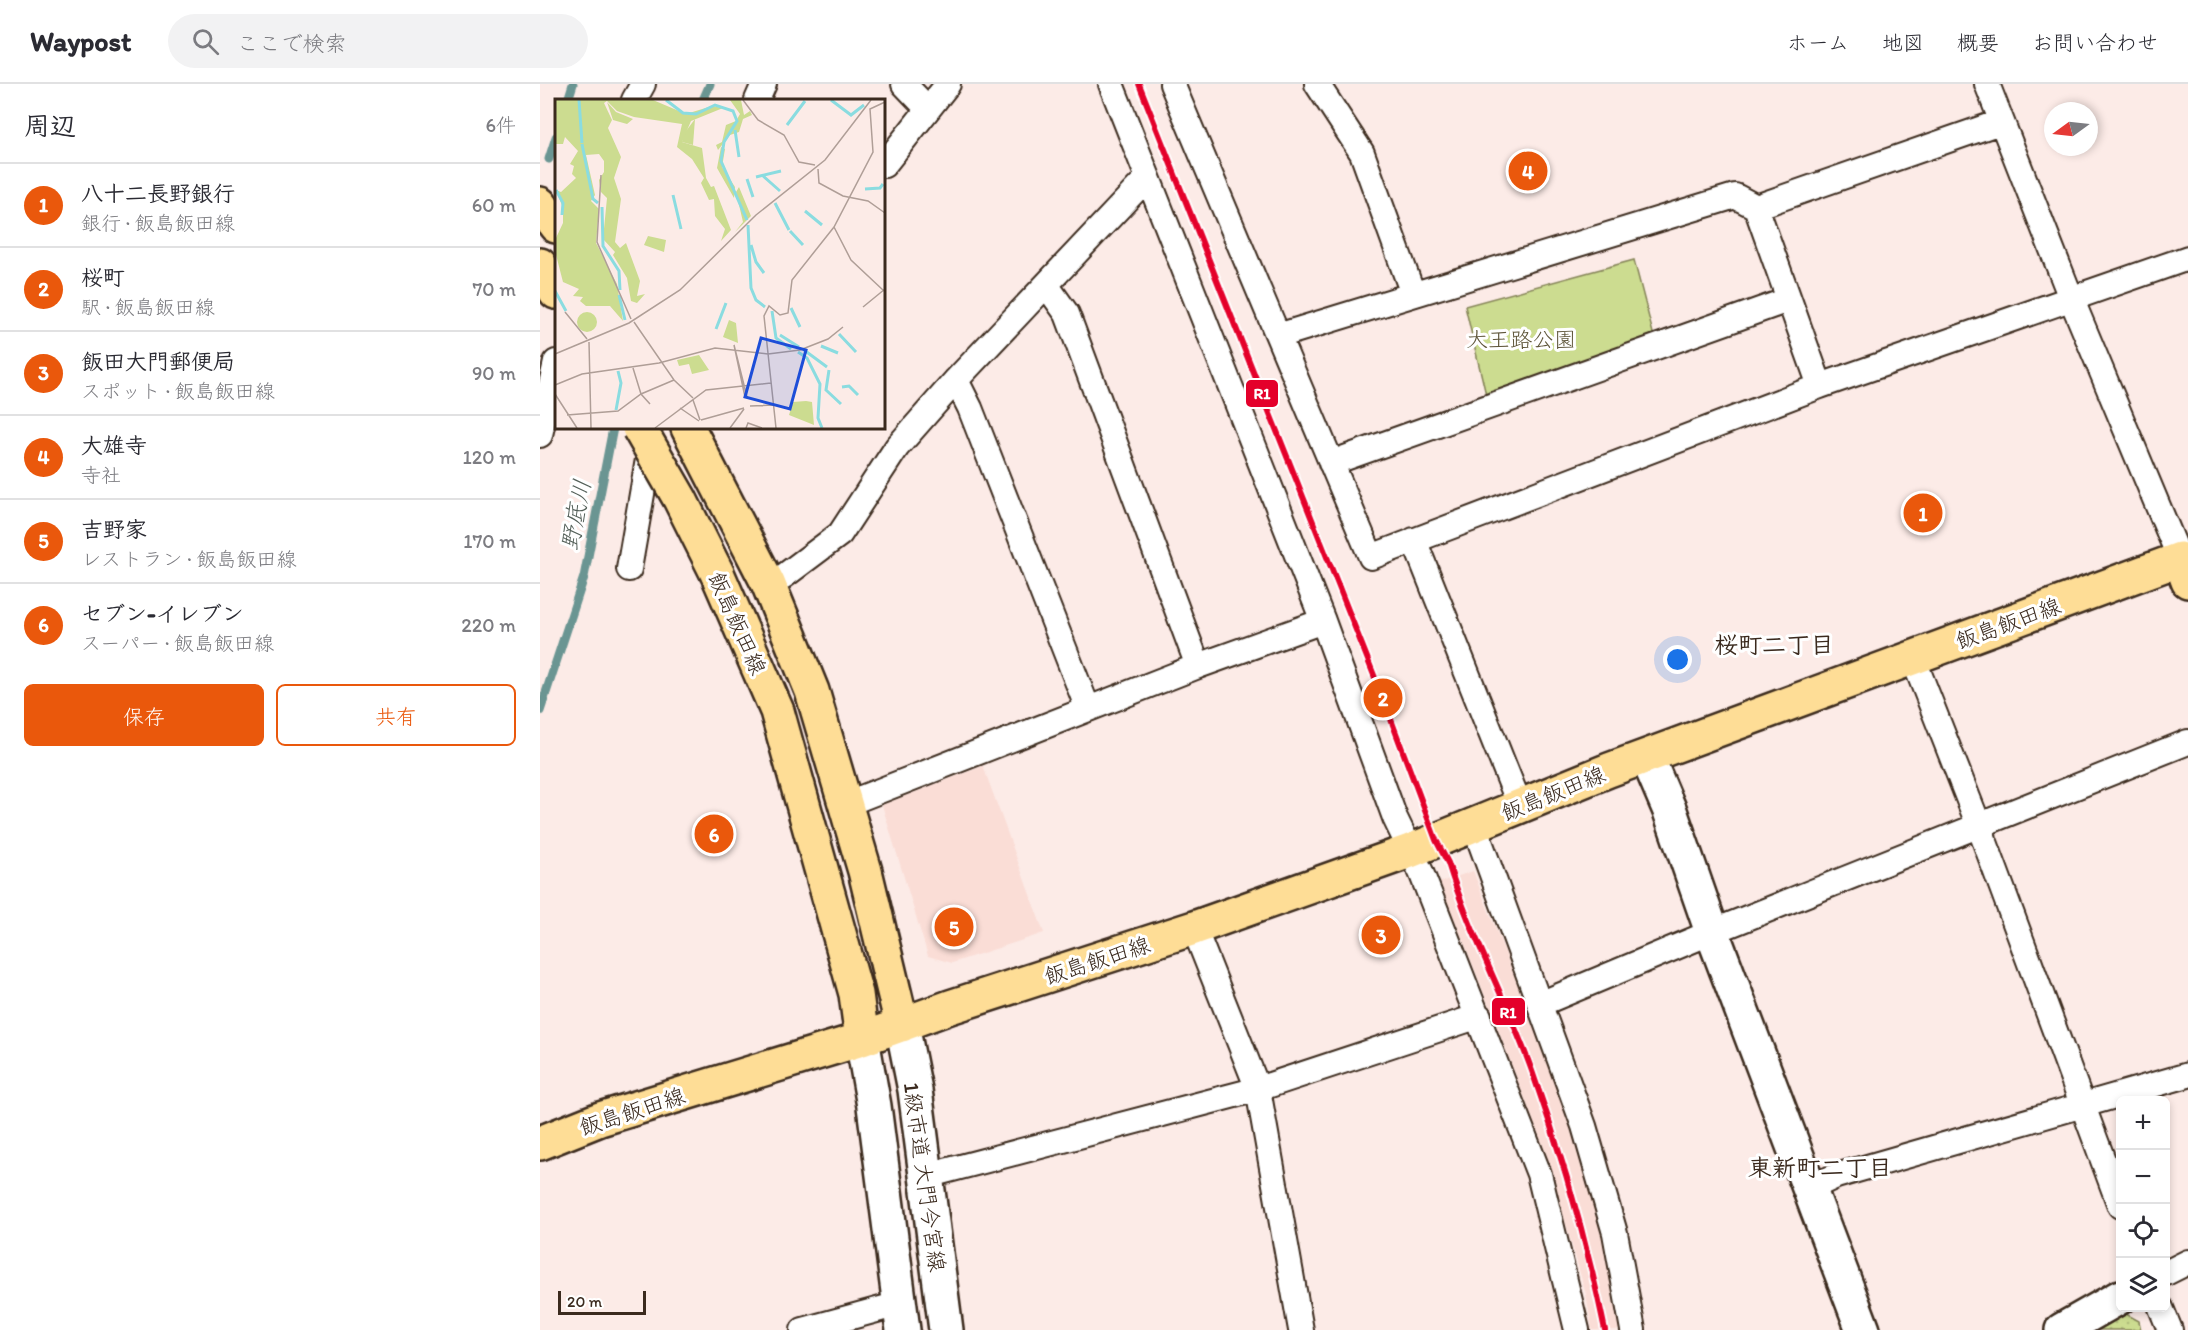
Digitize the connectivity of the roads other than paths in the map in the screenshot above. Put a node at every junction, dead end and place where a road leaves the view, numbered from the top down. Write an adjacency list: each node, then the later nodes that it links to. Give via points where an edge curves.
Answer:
1 (643, 84): 9 (street)
2 (764, 84): 10 (street)
3 (904, 84): 11 (street)
4 (948, 84): 11 (street)
5 (1111, 84): 14 (street)
6 (1172, 84): 25 (street)
7 (1317, 84): 22 (street, via 1362,153)
8 (1987, 84): 12 (street)
9 (635, 99)
10 (756, 99)
11 (928, 110): 13 (street)
12 (2000, 122): 16 (street); 23 (street)
13 (885, 164)
14 (1147, 178): 20 (street); 38 (street)
15 (540, 204): 17 (main road)
16 (1756, 207): 22 (street, via 1735,196); 24 (street)
17 (555, 225)
18 (2188, 258): 23 (street)
19 (540, 265): 21 (main road)
20 (1047, 286): 27 (street); 40 (street, via 1066,314)
21 (555, 290)
22 (1413, 294): 25 (street)
23 (2071, 298): 28 (street); 35 (street)
24 (1788, 300): 28 (street); 33 (street)
25 (1278, 336): 33 (street)
26 (555, 367): 32 (street)
27 (956, 380): 37 (street, via 897,447 840,534 784,576); 41 (street)
28 (1820, 386): 34 (street)
29 (640, 429): 54 (main road, 飯島飯田線, bridge, via 717,573 777,711 856,994)
30 (653, 429): 36 (street)
31 (689, 429): 37 (main road, 飯島飯田線)
32 (540, 435)
33 (1331, 463): 34 (street, via 1371,557)
34 (1414, 540): 45 (street)
35 (2186, 566): 39 (main road, 飯島飯田線)
36 (629, 569)
37 (768, 583): 44 (main road, 飯島飯田線, via 812,691)
38 (1323, 621): 40 (street); 48 (street)
39 (1913, 658): 43 (main road, 飯島飯田線); 47 (street)
40 (1198, 666): 41 (street)
41 (1088, 709): 44 (street)
42 (2188, 742): 47 (street)
43 (1647, 757): 45 (main road, 飯島飯田線); 50 (street)
44 (846, 804): 53 (main road, 飯島飯田線)
45 (1520, 806): 46 (main road, 飯島飯田線)
46 (1474, 825): 48 (main road, 飯島飯田線); 51 (street)
47 (1979, 826): 50 (street); 57 (street)
48 (1410, 850): 49 (main road, 飯島飯田線); 52 (street)
49 (1194, 928): 53 (main road, 飯島飯田線); 56 (street)
50 (1712, 932): 51 (street); 60 (street)
51 (1540, 1004): 71 (street, via 1584,1126 1615,1233)
52 (1479, 1016): 56 (street); 70 (street, via 1539,1173)
53 (902, 1025): 54 (main road, 飯島飯田線); 59 (street, 1級市道 大門今宮線)
54 (862, 1039): 58 (main road, 飯島飯田線, via 600,1119); 66 (street)
55 (2188, 1075): 57 (street)
56 (1258, 1089): 59 (street); 69 (street)
57 (2082, 1107): 60 (street, via 1836,1176); 61 (street)
58 (540, 1143)
59 (926, 1176): 68 (street, 1級市道 大門今宮線)
60 (1808, 1188): 72 (street)
61 (2120, 1204)
62 (2188, 1262): 63 (street)
63 (2170, 1271)
64 (2116, 1300): 73 (street)
65 (2163, 1312): 74 (street)
66 (901, 1317): 67 (street)
67 (803, 1330)
68 (946, 1330)
69 (1301, 1330)
70 (1577, 1330)
71 (1633, 1330)
72 (1863, 1330)
73 (2062, 1330)
74 (2170, 1330)

